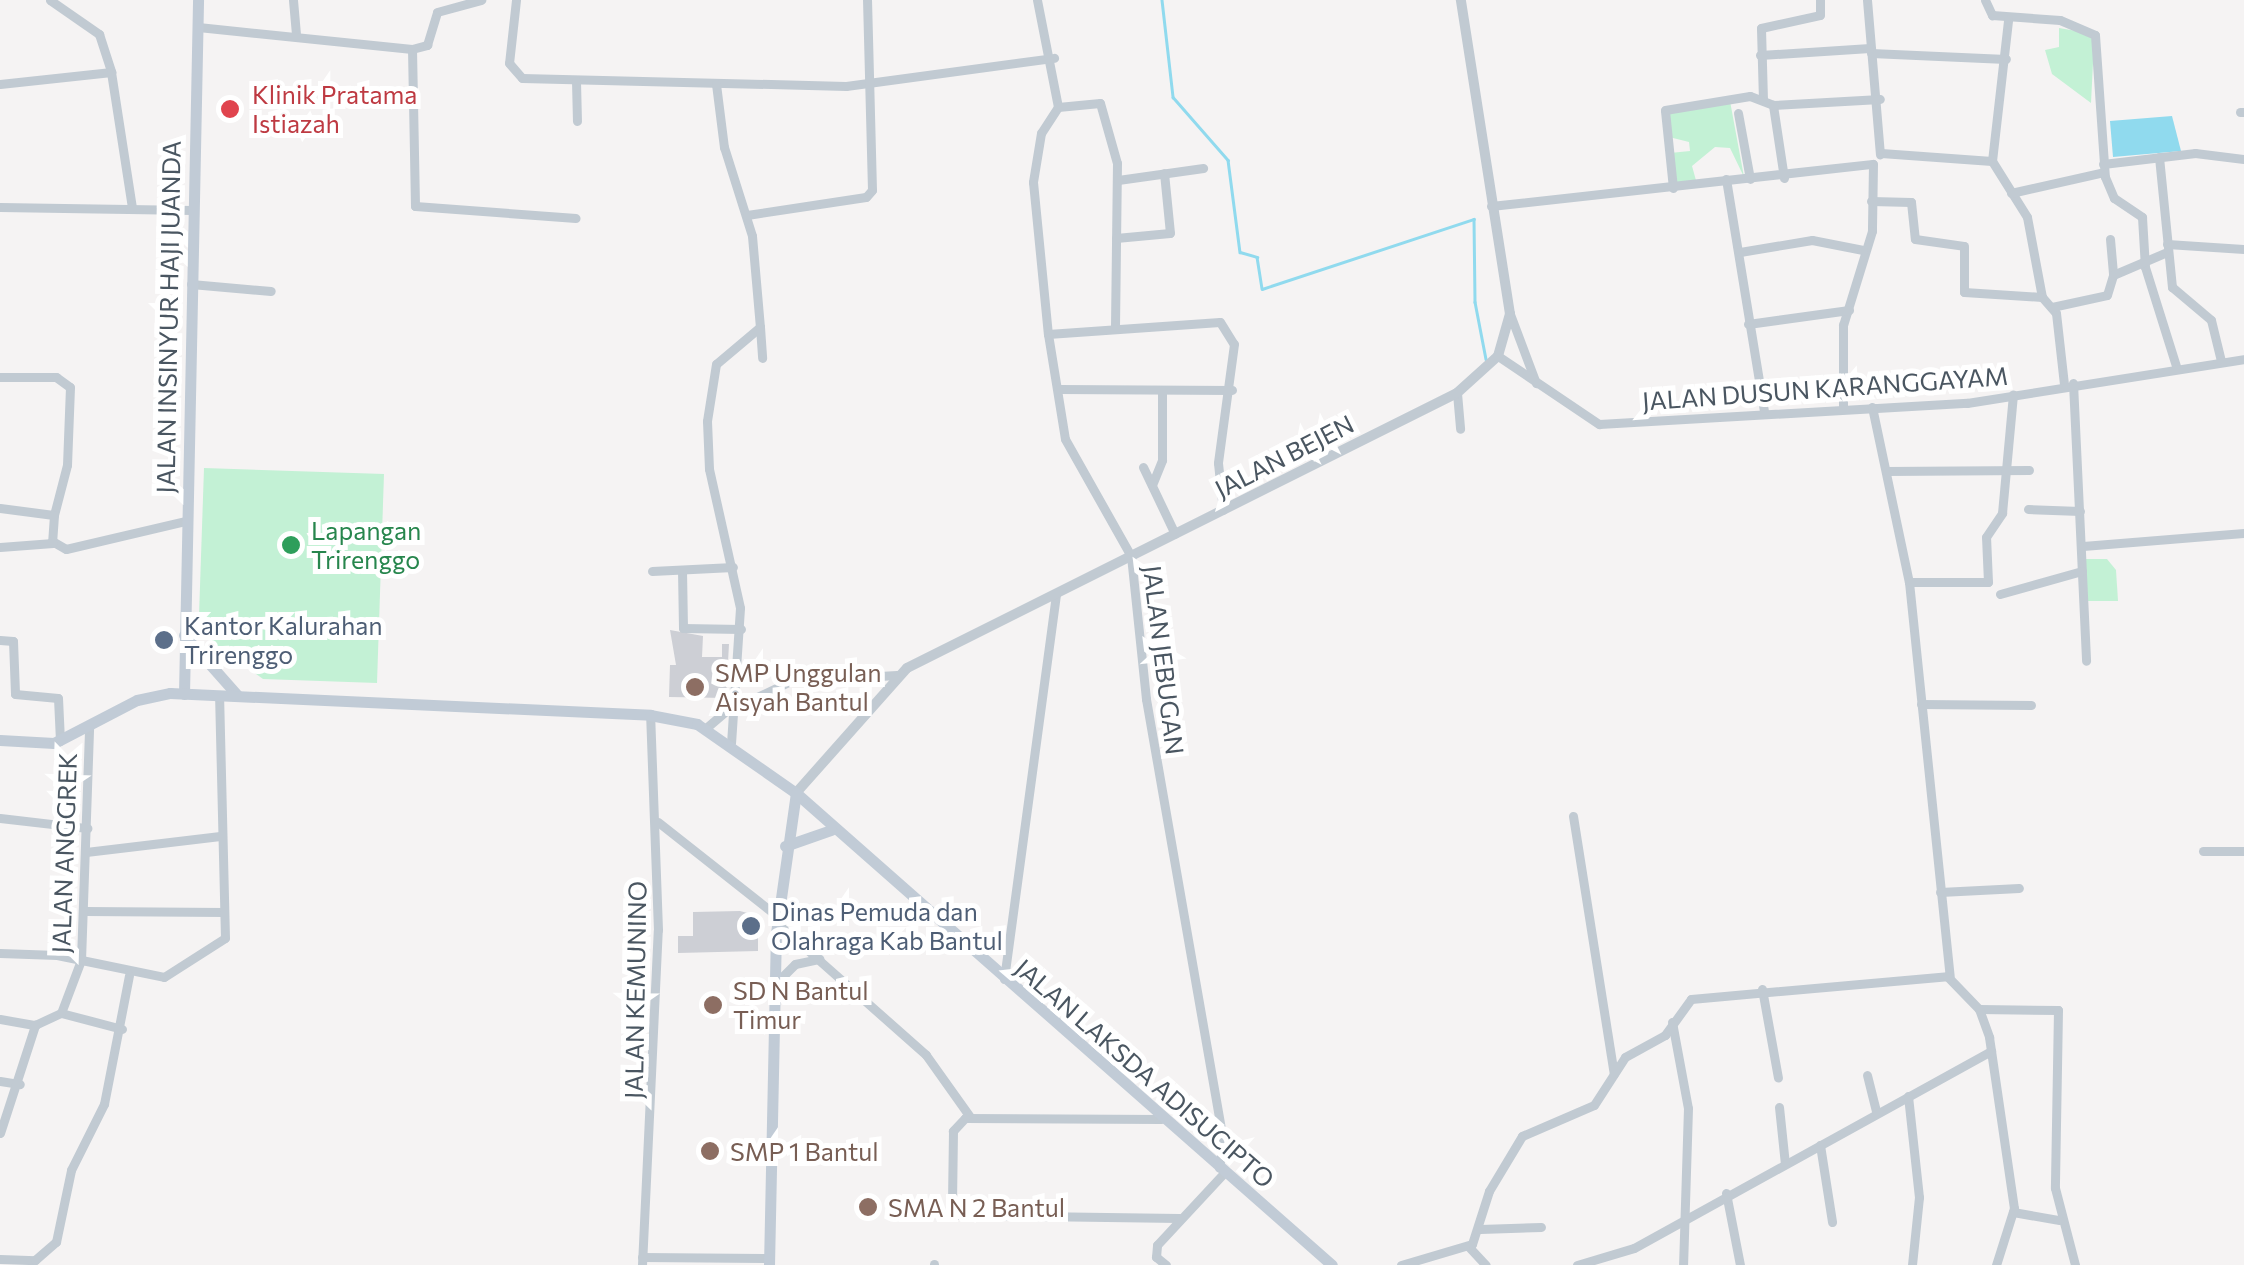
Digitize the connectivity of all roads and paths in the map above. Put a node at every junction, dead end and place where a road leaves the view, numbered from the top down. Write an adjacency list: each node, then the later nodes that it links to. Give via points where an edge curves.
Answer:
1 (50, 0): 20 (street, via 98,34)
2 (198, 0): 13 (main road, JALAN INSINYUR HAJI JUANDA)
3 (292, 0): 14 (street)
4 (481, 0): 15 (street, via 436,12 426,45)
5 (516, 0): 21 (street, via 510,71)
6 (867, 0): 24 (street)
7 (1037, 0): 18 (street, JALAN JEBUGAN)
8 (1461, 0): 45 (street)
9 (1820, 0): 17 (street, via 1817,16 1766,24)
10 (1866, 0): 16 (street)
11 (1984, 0): 12 (street, via 1992,15)
12 (2008, 20): 19 (street); 36 (street, via 2060,20 2094,35)
13 (198, 27): 14 (street); 48 (main road, JALAN INSINYUR HAJI JUANDA)
14 (296, 33): 15 (street)
15 (412, 49): 50 (street, via 414,206)
16 (1871, 51): 17 (street); 19 (street); 25 (street)
17 (1760, 55): 26 (street)
18 (1054, 58): 24 (street); 27 (street, JALAN JEBUGAN)
19 (2006, 59): 33 (street)
20 (111, 72): 22 (street); 47 (street)
21 (576, 80): 23 (street); 29 (street)
22 (0, 84)
23 (716, 84): 24 (street); 49 (street, via 724,148)
24 (865, 84): 49 (street, via 870,194)
25 (1880, 100): 26 (street); 30 (street)
26 (1768, 102): 38 (street); 42 (street, via 1664,112)
27 (1058, 107): 41 (street, via 1100,103); 68 (street, JALAN JEBUGAN, via 1041,133 1032,182)
28 (1738, 113): 40 (street)
29 (577, 121)
30 (1881, 153): 33 (street); 34 (street)
31 (2159, 157): 32 (street); 36 (street); 55 (street)
32 (2244, 159)
33 (1992, 161): 43 (street)
34 (1873, 164): 38 (street); 44 (street)
35 (1203, 168): 37 (street)
36 (2104, 168): 43 (street); 57 (street, via 2114,198 2139,211)
37 (1164, 173): 41 (street); 51 (street, via 1170,233)
38 (1784, 178): 40 (street)
39 (1726, 179): 40 (street); 42 (street); 56 (street)
40 (1750, 179)
41 (1118, 180): 51 (street)
42 (1673, 188): 45 (street)
43 (2011, 192): 61 (street, via 2027,217)
44 (1871, 201): 54 (street); 61 (street, via 1911,202 1915,240 1964,246 1964,292)
45 (1491, 206): 64 (street)
46 (0, 207): 47 (street)
47 (132, 208): 48 (street)
48 (192, 210): 59 (main road, JALAN INSINYUR HAJI JUANDA)
49 (747, 215): 67 (street)
50 (576, 218)
51 (1116, 238): 66 (street)
52 (2110, 239): 58 (street)
53 (2244, 249): 55 (street)
54 (1863, 250): 56 (street, via 1812,240); 63 (street)
55 (2165, 250): 57 (street); 72 (street, via 2175,294 2211,320)
56 (1740, 252): 65 (street)
57 (2146, 266): 58 (street); 73 (street)
58 (2113, 275): 62 (street, via 2107,295)
59 (190, 284): 60 (street); 96 (main road, JALAN INSINYUR HAJI JUANDA)
60 (272, 291)
61 (2042, 297): 62 (street)
62 (2052, 306): 75 (street)
63 (1849, 310): 65 (street); 82 (street)
64 (1510, 314): 69 (street); 76 (street)
65 (1748, 324): 84 (street)
66 (1115, 326): 68 (street); 79 (street, via 1220,322 1234,344)
67 (760, 327): 70 (street); 103 (street, via 721,357 709,389 707,460)
68 (1048, 334): 77 (street, JALAN JEBUGAN)
69 (1498, 356): 76 (street, JALAN DUSUN KARANGGAYAM); 80 (street, JALAN BEJEN)
70 (762, 358)
71 (2244, 359): 72 (street, JALAN DUSUN KARANGGAYAM)
72 (2220, 361): 73 (street, JALAN DUSUN KARANGGAYAM)
73 (2176, 366): 75 (street, JALAN DUSUN KARANGGAYAM)
74 (0, 376): 95 (street, via 56,377 70,387 67,465)
75 (2069, 383): 81 (street, JALAN DUSUN KARANGGAYAM); 94 (street)
76 (1537, 386): 84 (street, JALAN DUSUN KARANGGAYAM, via 1599,424)
77 (1060, 388): 78 (street); 102 (street, JALAN JEBUGAN, via 1075,466)
78 (1162, 390): 79 (street); 90 (street, via 1162,460)
79 (1232, 390): 93 (street, via 1218,463)
80 (1457, 392): 85 (street); 93 (street, JALAN BEJEN)
81 (2013, 395): 83 (street, JALAN DUSUN KARANGGAYAM); 86 (street)
82 (1843, 406): 83 (street, JALAN DUSUN KARANGGAYAM); 84 (street, JALAN DUSUN KARANGGAYAM)
83 (1872, 407): 89 (street)
84 (1764, 412)
85 (1460, 429)
86 (2007, 466): 88 (street); 89 (street); 107 (street, via 2002,513 1986,536 1988,582)
87 (1143, 467): 90 (street)
88 (2029, 470)
89 (1886, 471): 107 (street)
90 (1152, 485): 98 (street)
91 (0, 508): 95 (street)
92 (2028, 509): 94 (street)
93 (1223, 510): 98 (street, JALAN BEJEN)
94 (2080, 511): 100 (street)
95 (54, 514): 99 (street)
96 (185, 521): 99 (street, via 76,548); 111 (main road, JALAN INSINYUR HAJI JUANDA)
97 (2244, 533): 100 (street)
98 (1174, 534): 102 (street, JALAN BEJEN)
99 (52, 543): 101 (street)
100 (2082, 546): 106 (street)
101 (0, 547)
102 (1131, 556): 108 (street, JALAN BEJEN); 135 (street, JALAN JEBUGAN)
103 (733, 567): 104 (street); 110 (street)
104 (682, 570): 105 (street); 110 (street, via 683,628)
105 (652, 571)
106 (2082, 571): 109 (street); 113 (street)
107 (1909, 582): 119 (street)
108 (1056, 594): 114 (street, JALAN BEJEN); 150 (street)
109 (2000, 594)
110 (741, 629): 118 (street)
111 (184, 635): 115 (main road, JALAN INSINYUR HAJI JUANDA); 117 (main road)
112 (0, 640): 125 (street, via 13,642 15,694 58,698)
113 (2086, 661)
114 (897, 675): 118 (street, via 790,681); 127 (street, JALAN BEJEN)
115 (184, 694): 116 (main road); 122 (main road, via 137,700)
116 (218, 695): 117 (main road); 134 (street)
117 (238, 696): 121 (main road)
118 (739, 702): 123 (street); 126 (street)
119 (1921, 704): 120 (street); 141 (street)
120 (2032, 706)
121 (650, 715): 123 (main road); 130 (street, JALAN KEMUNINO)
122 (89, 728): 125 (main road); 131 (street, JALAN ANGGREK)
123 (706, 728): 126 (main road)
124 (0, 740): 125 (main road)
125 (60, 741)
126 (731, 743): 127 (main road)
127 (796, 792): 132 (main road, JALAN LAKSDA ADISUCIPTO); 136 (main road)
128 (1573, 816): 160 (street)
129 (0, 818): 131 (street)
130 (658, 822): 144 (street); 184 (street, JALAN KEMUNINO)
131 (87, 828): 139 (street, JALAN ANGGREK)
132 (831, 830): 136 (main road); 150 (main road, JALAN LAKSDA ADISUCIPTO)
133 (1184, 834): 135 (street)
134 (220, 836): 139 (street); 143 (street)
135 (1170, 836): 173 (street, JALAN JEBUGAN, via 1222,1142)
136 (785, 846): 144 (main road)
137 (2244, 850): 138 (street)
138 (2203, 851)
139 (86, 852): 142 (street, JALAN ANGGREK)
140 (2019, 888): 141 (street)
141 (1940, 892): 149 (street)
142 (85, 911): 143 (street); 147 (street, JALAN ANGGREK)
143 (224, 912): 148 (street, via 225,938 183,972)
144 (777, 920): 146 (street); 151 (main road)
145 (0, 953): 147 (street)
146 (819, 958): 151 (street, via 795,964); 168 (street, via 936,1066)
147 (81, 960): 148 (street); 154 (street, JALAN ANGGREK)
148 (130, 974): 158 (street)
149 (1950, 976): 152 (street); 153 (street)
150 (1004, 979): 169 (main road, JALAN LAKSDA ADISUCIPTO)
151 (774, 987): 185 (main road)
152 (1762, 990): 156 (street, via 1701,994); 162 (street)
153 (1979, 1009): 159 (street); 178 (street, via 2058,1010)
154 (61, 1013): 157 (street); 158 (street)
155 (0, 1019): 157 (street)
156 (1672, 1022): 160 (street); 176 (street, via 1688,1108)
157 (35, 1025): 164 (street)
158 (122, 1030): 183 (street, via 104,1104 71,1170 56,1242 35,1260)
159 (1991, 1050): 165 (street); 175 (street)
160 (1614, 1074): 181 (street, via 1589,1109 1522,1136 1489,1191)
161 (1867, 1075): 167 (street)
162 (1778, 1078)
163 (0, 1081): 164 (street)
164 (20, 1084): 170 (street)
165 (1908, 1096): 167 (street); 193 (street, via 1919,1197)
166 (1778, 1107): 172 (street)
167 (1876, 1111): 171 (street)
168 (970, 1117): 169 (street); 177 (street, via 953,1131 954,1214)
169 (1161, 1119): 173 (main road, JALAN LAKSDA ADISUCIPTO)
170 (0, 1133)
171 (1820, 1145): 172 (street); 179 (street)
172 (1786, 1164): 174 (street)
173 (1221, 1171): 177 (street); 187 (main road, JALAN LAKSDA ADISUCIPTO)
174 (1726, 1193): 176 (street); 192 (street)
175 (2013, 1212): 178 (street); 194 (street)
176 (1685, 1217): 190 (street, via 1621,1254); 191 (street)
177 (1179, 1218): 186 (street, via 1155,1248)
178 (2058, 1220): 195 (street)
179 (1832, 1222)
180 (1540, 1227): 181 (street)
181 (1480, 1229): 182 (street)
182 (1468, 1246): 188 (street); 189 (street)
183 (0, 1259)
184 (642, 1261): 185 (street)
185 (768, 1262)
186 (1166, 1265)
187 (1332, 1265)
188 (1401, 1265)
189 (1486, 1265)
190 (1577, 1265)
191 (1683, 1265)
192 (1740, 1265)
193 (1912, 1265)
194 (1996, 1265)
195 (2075, 1265)

